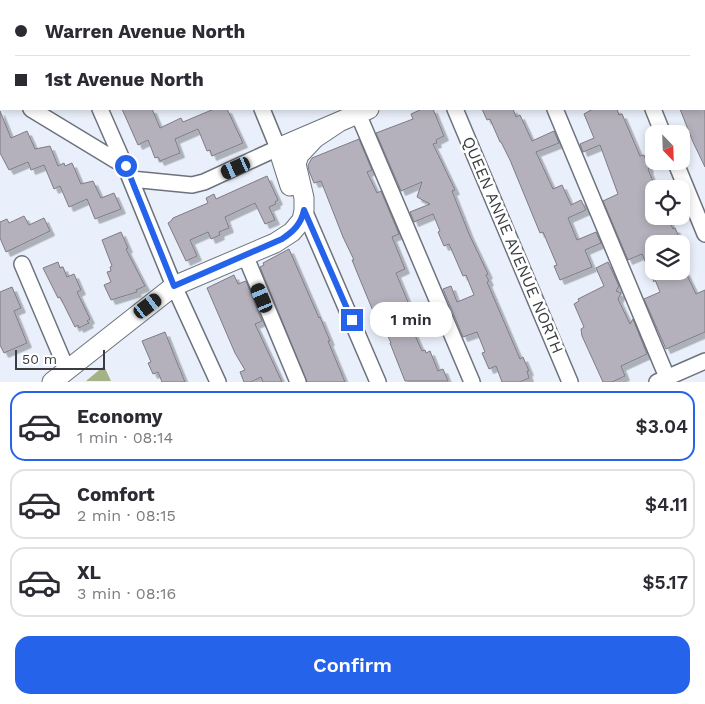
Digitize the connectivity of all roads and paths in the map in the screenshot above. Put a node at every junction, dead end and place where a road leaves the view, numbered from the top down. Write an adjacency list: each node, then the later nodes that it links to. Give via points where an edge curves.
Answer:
1 (33, 110): 12 (street)
2 (100, 110): 12 (street)
3 (262, 110): 10 (street)
4 (361, 110): 8 (main road); 26 (street)
5 (455, 110): 27 (street, QUEEN ANNE AVENUE NORTH)
6 (555, 110): 21 (street)
7 (653, 110): 9 (street)
8 (339, 122): 10 (main road); 13 (main road, via 319,135 299,155 296,164)
9 (659, 125)
10 (278, 148): 12 (street, via 192,185); 15 (main road, via 294,200 285,227)
11 (679, 170): 14 (street)
12 (128, 172): 18 (street)
13 (304, 210): 15 (main road, via 302,220 292,232); 25 (street)
14 (705, 234)
15 (263, 247): 16 (main road)
16 (244, 255): 18 (main road); 24 (street)
17 (22, 264): 20 (street)
18 (174, 286): 20 (main road); 23 (street)
19 (705, 361): 21 (street)
20 (67, 370): 22 (main road)
21 (665, 380)
22 (52, 382)
23 (218, 382)
24 (298, 382)
25 (378, 382)
26 (472, 382)
27 (570, 382)

